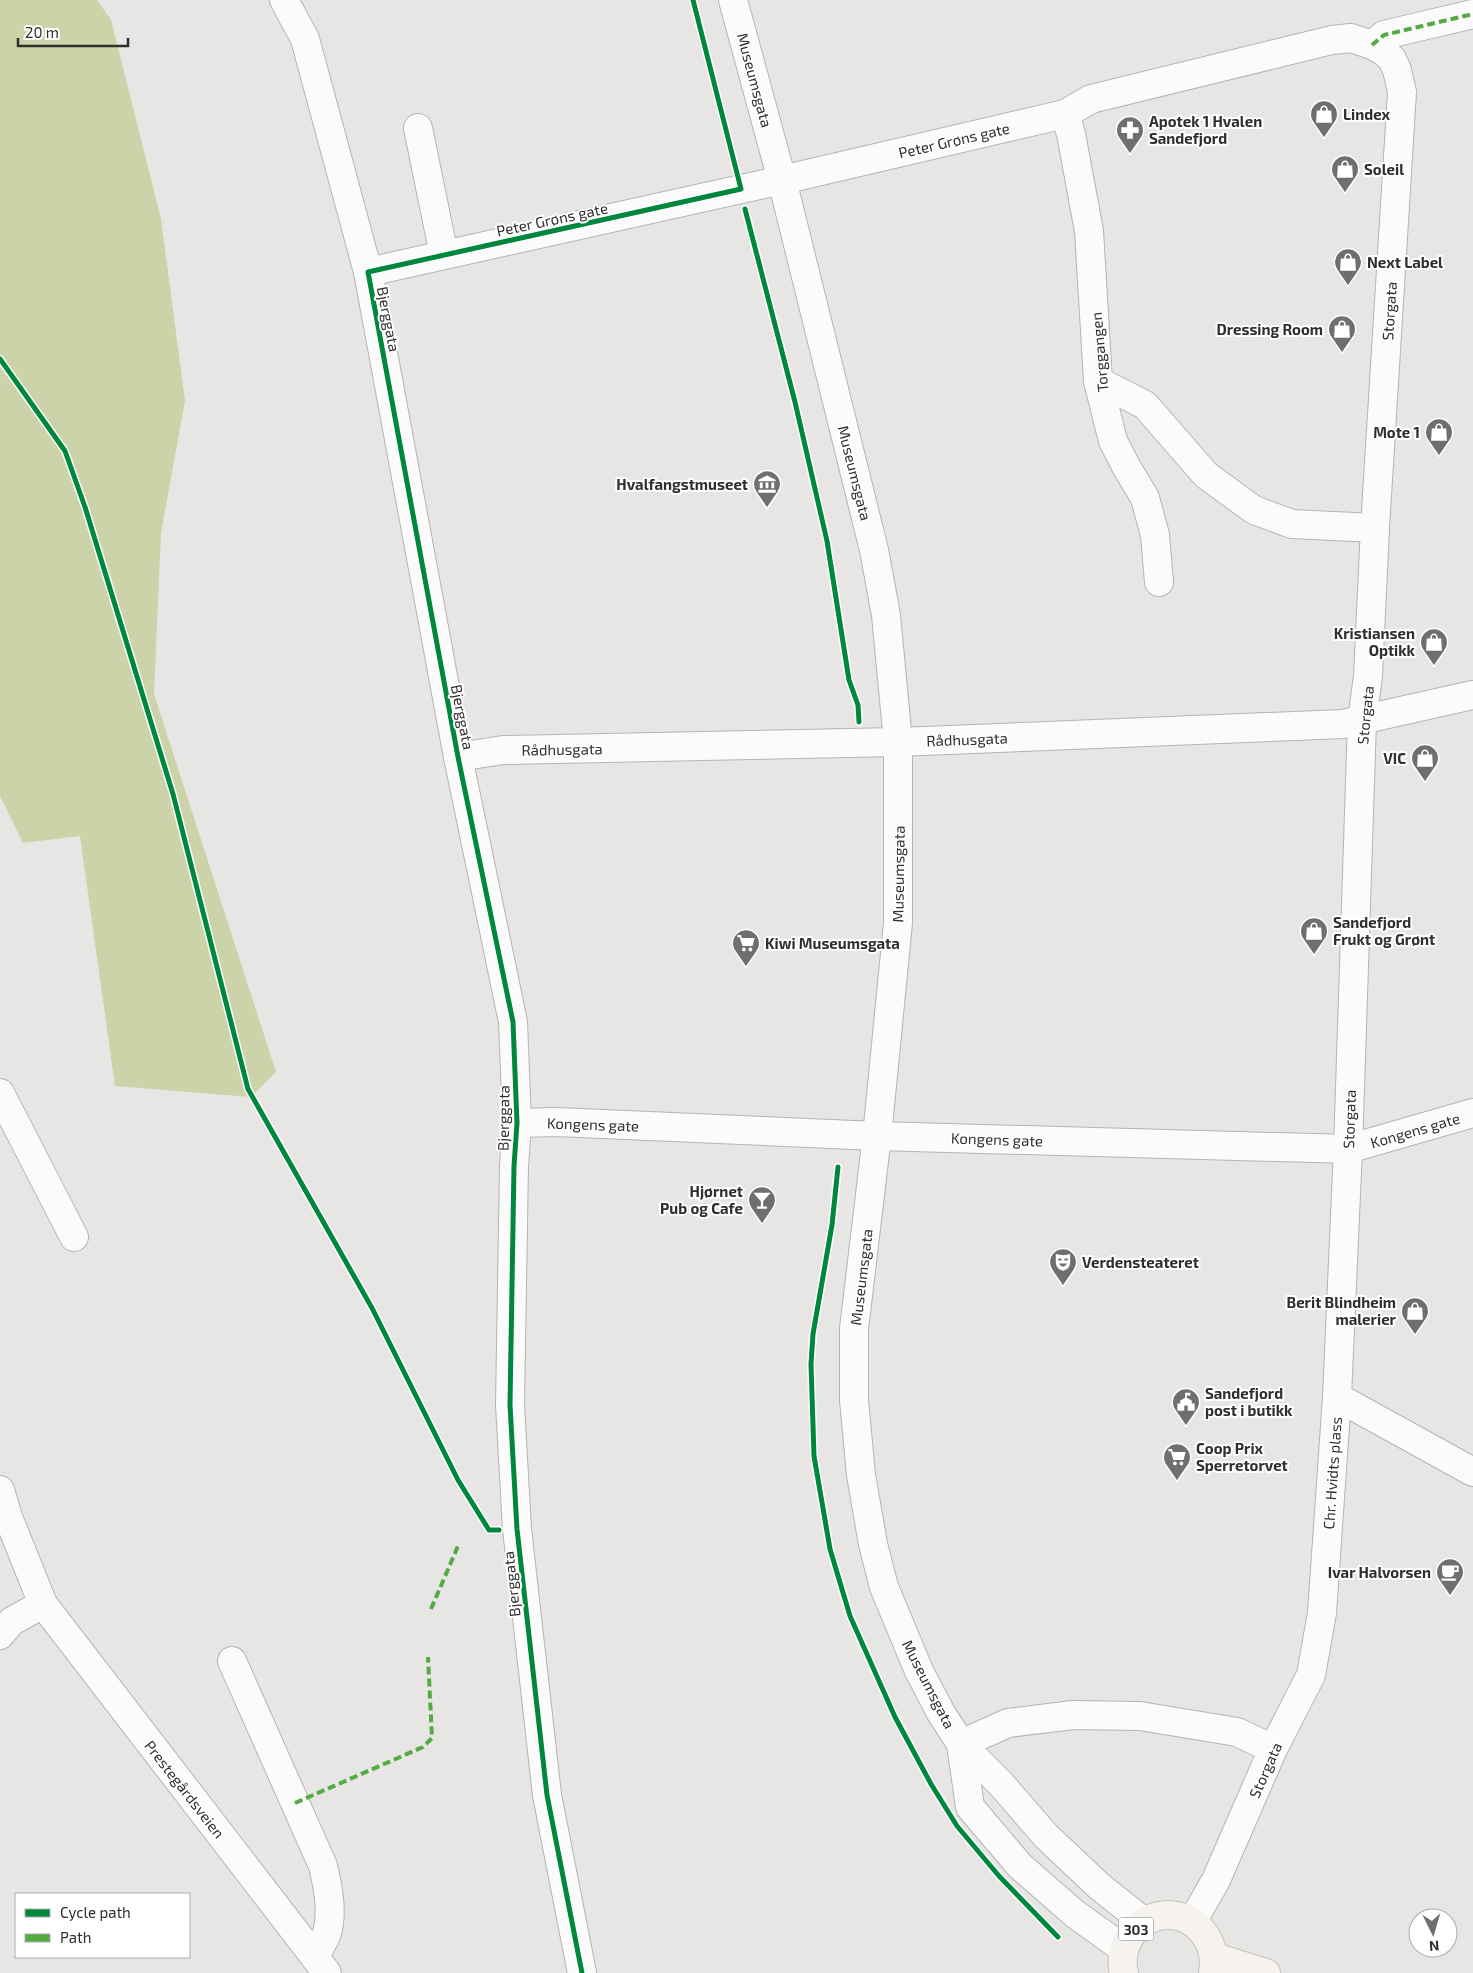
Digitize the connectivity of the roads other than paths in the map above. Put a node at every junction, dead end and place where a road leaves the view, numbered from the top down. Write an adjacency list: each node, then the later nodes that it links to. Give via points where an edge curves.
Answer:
1 (284, 0): 9 (street, Bjerggata, via 305,39)
2 (733, 0): 7 (street, Museumsgata)
3 (1473, 14): 4 (street, via 1384,36)
4 (1372, 45): 5 (street, Peter Grøns gate, via 1352,38 1332,40 1091,99); 11 (street, Storgata, via 1392,59 1398,70 1402,92)
5 (1065, 114): 7 (street, Peter Grøns gate); 10 (street, Torggangen, via 1090,231)
6 (418, 128): 8 (street)
7 (782, 180): 8 (street, Peter Grøns gate); 15 (street, Museumsgata, via 874,550 886,615)
8 (444, 255): 9 (street, Peter Grøns gate)
9 (368, 272): 16 (street, Bjerggata)
10 (1098, 381): 11 (street, via 1145,405 1206,475 1254,510 1292,524); 12 (street, Torggangen, via 1113,441 1145,498 1155,535)
11 (1375, 528): 14 (street, Storgata, via 1368,676)
12 (1159, 582)
13 (1473, 696): 14 (street, Rådhusgata)
14 (1362, 721): 15 (street, Rådhusgata); 21 (street, Storgata)
15 (898, 742): 16 (street, Rådhusgata, via 503,750); 20 (street, Museumsgata, via 898,923)
16 (458, 757): 19 (street, Bjerggata, via 513,1022)
17 (0, 1093): 22 (street)
18 (1473, 1113): 21 (street, Kongens gate)
19 (517, 1123): 20 (street, Kongens gate, via 562,1122); 37 (street, Bjerggata, via 510,1405 518,1529 547,1795)
20 (877, 1136): 21 (street, Kongens gate); 30 (street, Museumsgata, via 854,1329 854,1400 861,1475 884,1587 919,1670)
21 (1348, 1149): 23 (street, Storgata)
22 (74, 1237)
23 (1337, 1397): 24 (street, Chr. Hvidts plass); 27 (street, Chr. Hvidts plass)
24 (1473, 1472)
25 (0, 1490): 26 (street, Prestegårdsveien)
26 (43, 1604): 28 (street, via 12,1621); 34 (street, Prestegårdsveien)
27 (1322, 1613): 31 (street, Storgata, via 1312,1675)
28 (0, 1635)
29 (232, 1660): 34 (street, via 323,1866 329,1895)
30 (961, 1744): 31 (street, Museumsgata, via 1008,1723 1072,1716 1140,1716 1237,1732); 32 (street, Museumsgata, via 1046,1836 1099,1886); 35 (street, Museumsgata, via 970,1807 1020,1866 1075,1914)
31 (1273, 1749): 33 (street, Storgata, via 1216,1880)
32 (1144, 1922): 33 (main road, 303, via 1168,1915); 35 (main road, 303, via 1128,1938)
33 (1192, 1922): 36 (main road, 303, via 1204,1931 1211,1943)
34 (321, 1965)
35 (1122, 1965)
36 (1214, 1965): 38 (main road, 303)
37 (582, 1973)
38 (1266, 1973)

